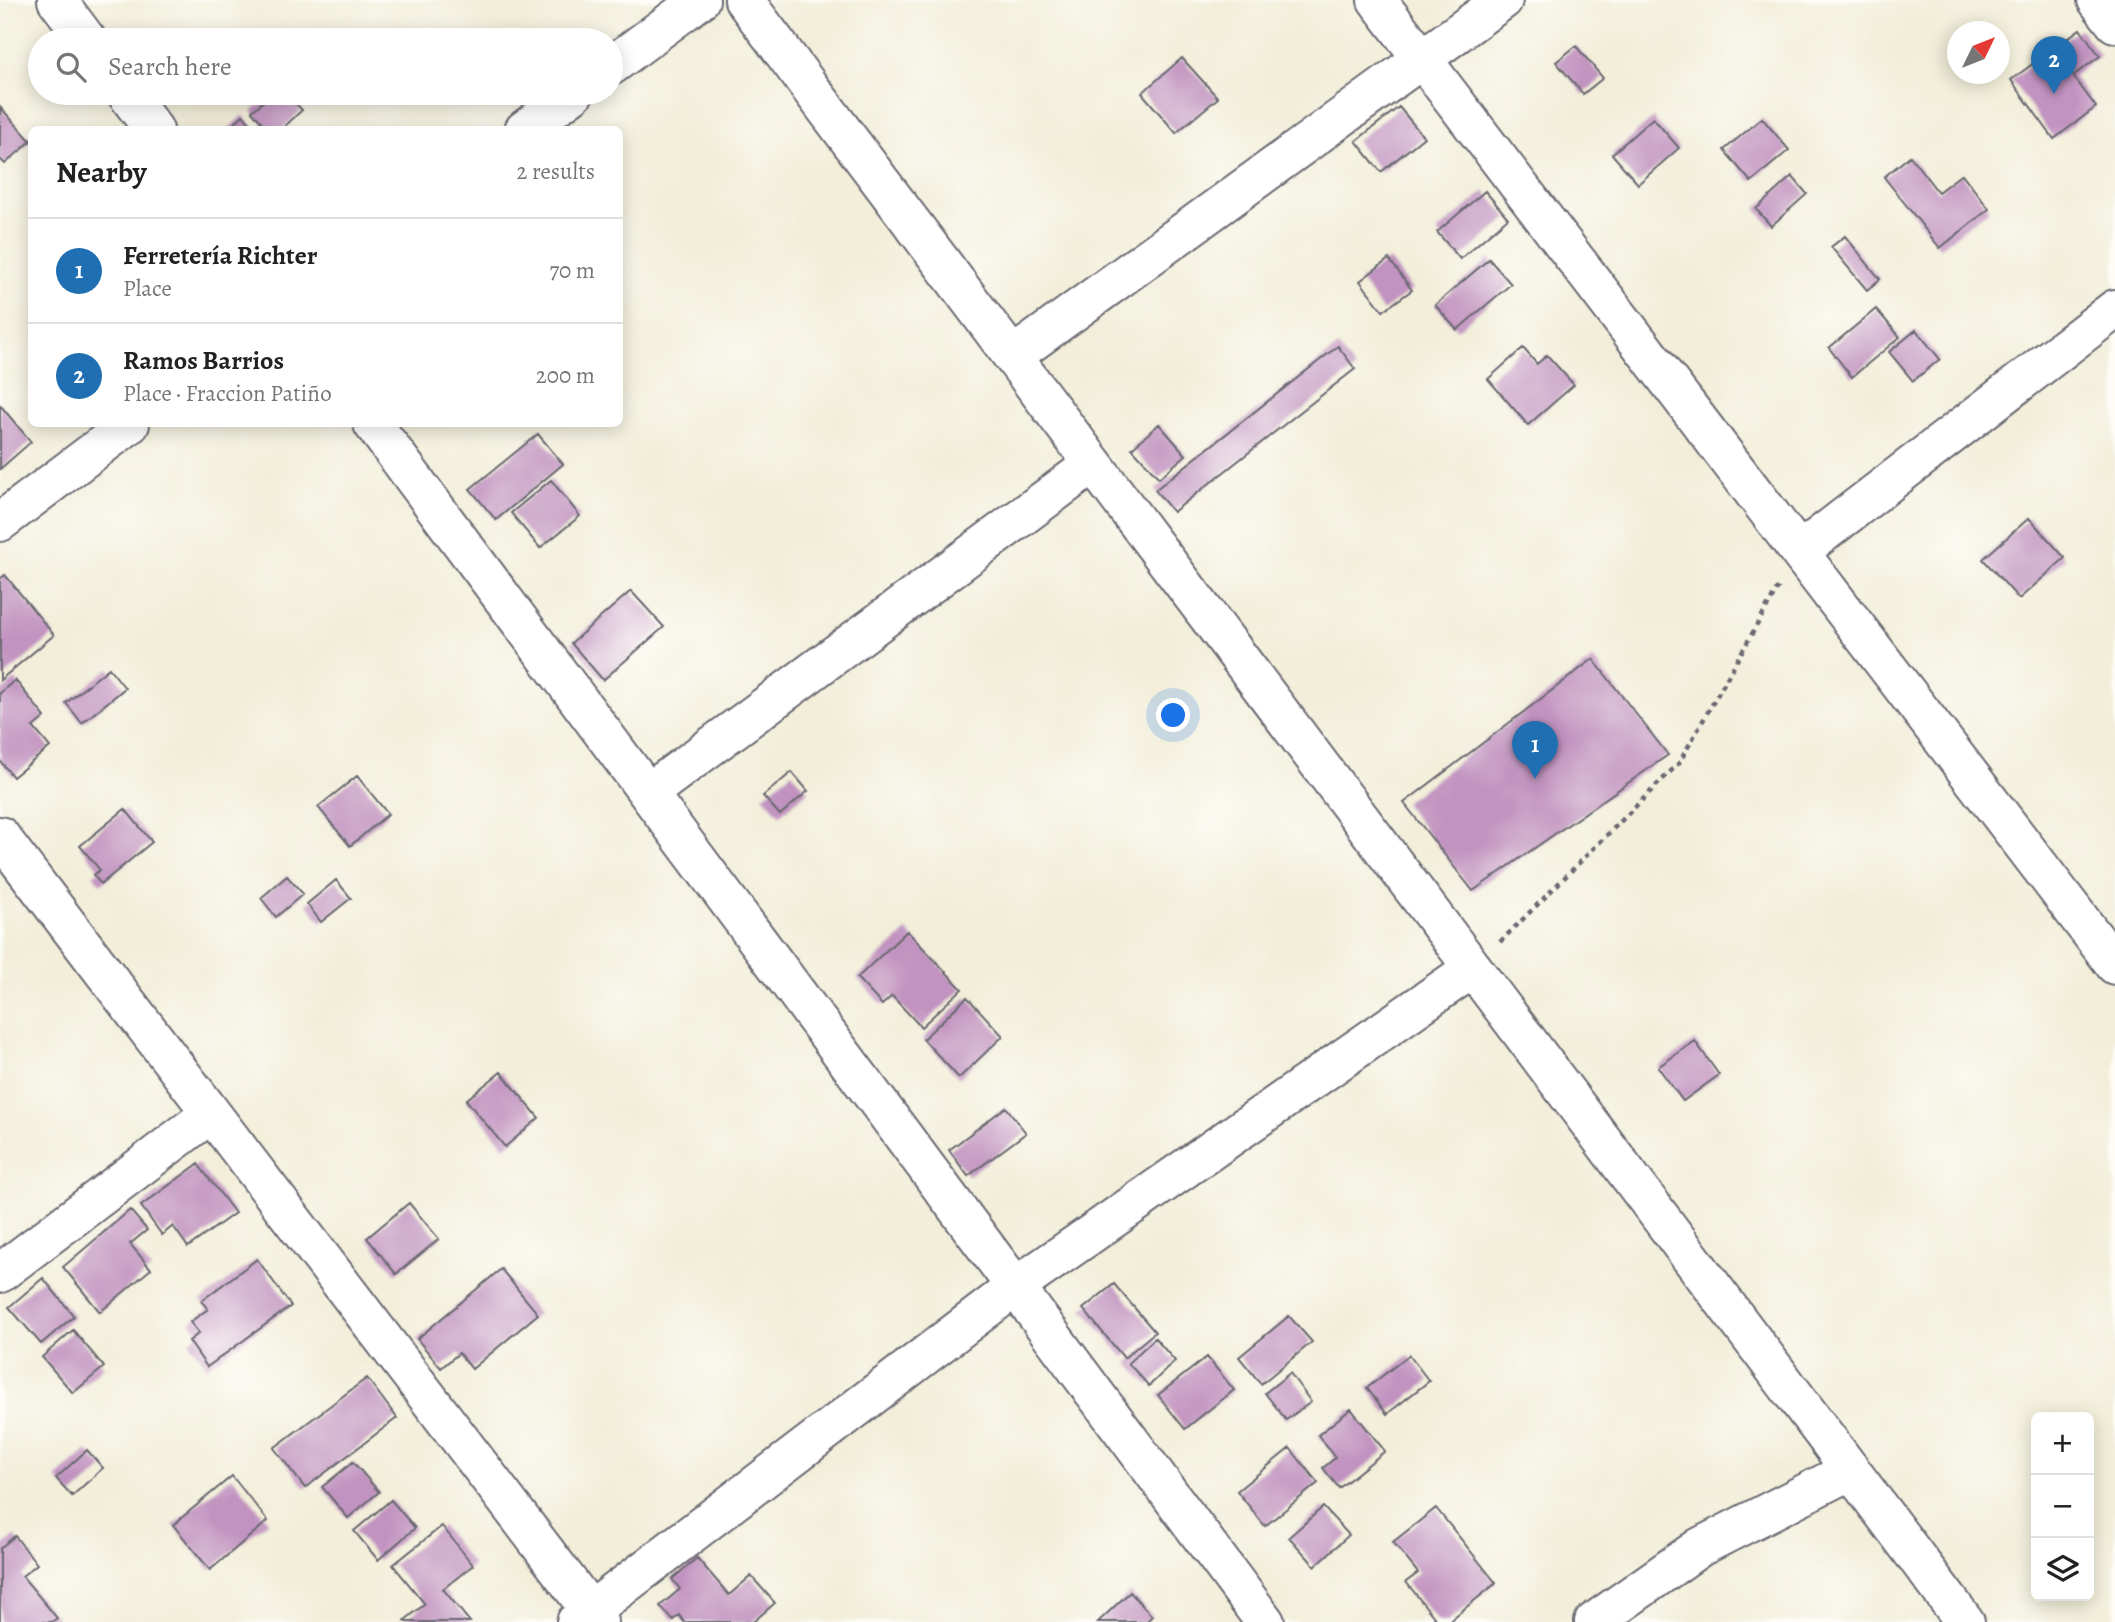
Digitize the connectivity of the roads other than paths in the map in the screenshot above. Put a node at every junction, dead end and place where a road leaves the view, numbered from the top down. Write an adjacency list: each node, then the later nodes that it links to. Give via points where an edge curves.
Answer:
1 (57, 0): 8 (street)
2 (700, 0): 9 (street)
3 (744, 0): 16 (street)
4 (1377, 0): 10 (street)
5 (1503, 0): 10 (street)
6 (2097, 0): 7 (street)
7 (2115, 23)
8 (78, 28)
9 (623, 57)
10 (1422, 59): 16 (street); 21 (street)
11 (135, 105): 13 (street)
12 (558, 105): 14 (street)
13 (151, 126)
14 (529, 126)
15 (2115, 309): 21 (street)
16 (1013, 356): 19 (street)
17 (126, 427): 20 (street)
18 (375, 427): 22 (street)
19 (1093, 464): 22 (street); 25 (street)
20 (0, 522)
21 (1799, 552): 24 (street)
22 (648, 793): 28 (street)
23 (0, 836): 26 (street)
24 (2115, 965)
25 (1473, 968): 28 (street); 29 (street)
26 (209, 1114): 27 (street); 30 (street)
27 (0, 1273)
28 (1015, 1287): 30 (street); 31 (street)
29 (1851, 1470): 32 (street, via 1700,1547); 33 (street)
30 (588, 1618)
31 (1265, 1622)
32 (1594, 1622)
33 (1965, 1622)

